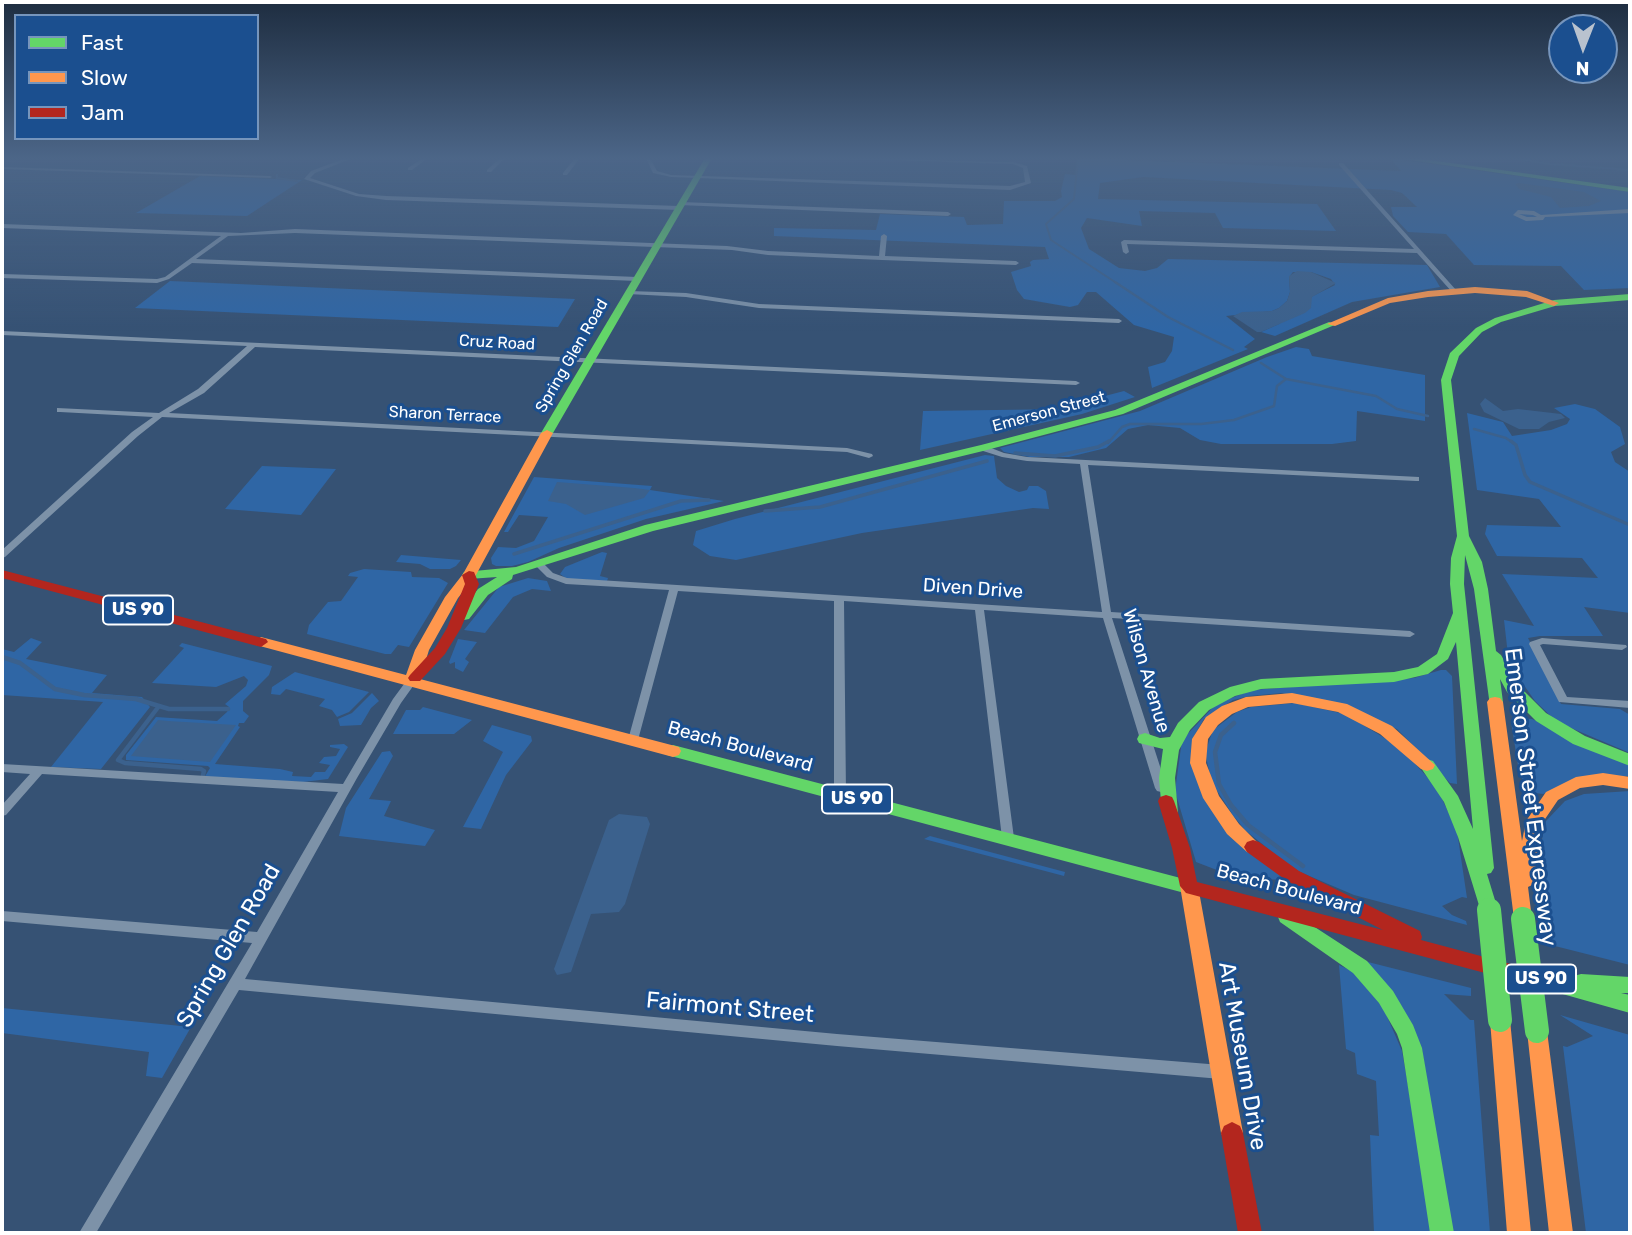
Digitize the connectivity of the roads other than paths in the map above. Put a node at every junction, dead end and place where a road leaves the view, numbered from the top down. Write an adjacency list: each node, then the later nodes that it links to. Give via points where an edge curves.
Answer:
1 (674, 216): 8 (main road, Spring Glen Road)
2 (1387, 216): 9 (street)
3 (1543, 216): 4 (street)
4 (1549, 216)
5 (2, 226): 6 (street)
6 (227, 234): 8 (street, via 295,231); 12 (street)
7 (884, 236): 11 (street)
8 (657, 245): 11 (street); 15 (main road, Spring Glen Road)
9 (1418, 251): 10 (street, via 1124,242); 16 (street)
10 (1126, 252)
11 (882, 257): 13 (street)
12 (191, 261): 14 (street, via 153,282); 15 (street)
13 (1016, 263)
14 (2, 276)
15 (634, 286): 19 (street, via 746,306); 22 (main road, Spring Glen Road)
16 (1454, 291): 18 (main road, Emerson Street, via 1507,291); 27 (main road, Emerson Street, via 1378,304 1141,404)
17 (1630, 297): 18 (main road, Emerson Street)
18 (1554, 303): 31 (main road, Emerson Street Expressway, via 1479,330 1462,344 1448,367)
19 (1119, 321)
20 (2, 333): 21 (street, Cruz Road)
21 (253, 345): 22 (street, Cruz Road); 25 (street, via 198,393)
22 (590, 361): 23 (street, Cruz Road); 26 (main road, Spring Glen Road)
23 (1076, 383)
24 (60, 410): 25 (street, Sharon Terrace)
25 (159, 416): 26 (street, Sharon Terrace); 32 (street)
26 (547, 434): 28 (street, Sharon Terrace, via 847,450); 36 (main road, Spring Glen Road)
27 (983, 448): 29 (street, via 1027,459); 33 (main road, Emerson Street, via 649,528)
28 (869, 456)
29 (1084, 463): 30 (street); 41 (street, Wilson Avenue)
30 (1416, 479)
31 (1463, 536): 40 (main road, Emerson Street Expressway, via 1457,570); 44 (main road, Emerson Street Expressway, via 1477,568)
32 (2, 555)
33 (540, 565): 34 (main road, Emerson Street); 37 (street, Diven Drive, via 566,581)
34 (517, 571): 36 (main road, Emerson Street); 42 (main road, via 483,592)
35 (2, 574): 46 (main road, Beach Boulevard / US 90)
36 (469, 575): 42 (main road, Spring Glen Road, via 472,584); 46 (main road, Spring Glen Road, via 422,650)
37 (674, 588): 38 (street, Diven Drive); 49 (street)
38 (839, 598): 39 (street, Diven Drive); 57 (street)
39 (979, 607): 41 (street, Diven Drive); 60 (street)
40 (1460, 613): 50 (main road, via 1446,651 1428,669 1401,676 1282,681 1242,688 1200,709); 63 (main road, Emerson Street Expressway)
41 (1107, 614): 43 (street, Diven Drive); 48 (street, Wilson Avenue)
42 (454, 628): 46 (main road, Spring Glen Road)
43 (1410, 634)
44 (1487, 639): 51 (main road, via 1507,680 1532,710 1579,740); 65 (main road, Emerson Street Expressway)
45 (1622, 647): 47 (street, via 1535,642 1563,701)
46 (411, 682): 49 (main road, Beach Boulevard / US 90); 55 (street, Spring Glen Road)
47 (1630, 705)
48 (1145, 739): 50 (main road); 56 (street, Wilson Avenue)
49 (633, 740): 57 (main road, Beach Boulevard / US 90)
50 (1175, 742): 59 (main road, via 1167,769)
51 (1630, 760)
52 (2, 768): 53 (street)
53 (39, 771): 55 (street); 58 (street)
54 (1630, 783): 65 (main road, via 1603,779 1576,783 1552,796 1535,821 1529,846)
55 (345, 788): 66 (street, Spring Glen Road)
56 (1164, 794): 59 (main road, Wilson Avenue)
57 (840, 795): 60 (main road, Beach Boulevard / US 90)
58 (2, 812)
59 (1170, 813): 61 (main road, Wilson Avenue)
60 (1008, 838): 61 (main road, Beach Boulevard / US 90)
61 (1189, 886): 62 (main road, Beach Boulevard / US 90); 72 (main road, Art Museum Drive)
62 (1272, 908): 67 (main road, Beach Boulevard / US 90); 75 (main road, via 1360,967 1398,1013 1412,1048)
63 (1489, 910): 67 (main road, via 1467,837 1446,791 1424,761 1378,724 1342,708 1283,698 1240,704 1208,725 1198,750 1201,777 1221,813 1248,842 1312,888); 76 (main road, Emerson Street Expressway, bridge)
64 (2, 916): 66 (street)
65 (1523, 919): 77 (main road, Emerson Street Expressway, bridge)
66 (261, 938): 69 (street, Spring Glen Road)
67 (1451, 955): 68 (main road, Beach Boulevard / US 90)
68 (1543, 979): 70 (main road); 71 (main road, Beach Boulevard / US 90)
69 (235, 984): 72 (street, Fairmont Street); 73 (street, Spring Glen Road)
70 (1630, 985)
71 (1630, 1004)
72 (1222, 1072): 74 (main road, Art Museum Drive)
73 (87, 1233)
74 (1250, 1233)
75 (1442, 1233)
76 (1519, 1233)
77 (1561, 1233)

